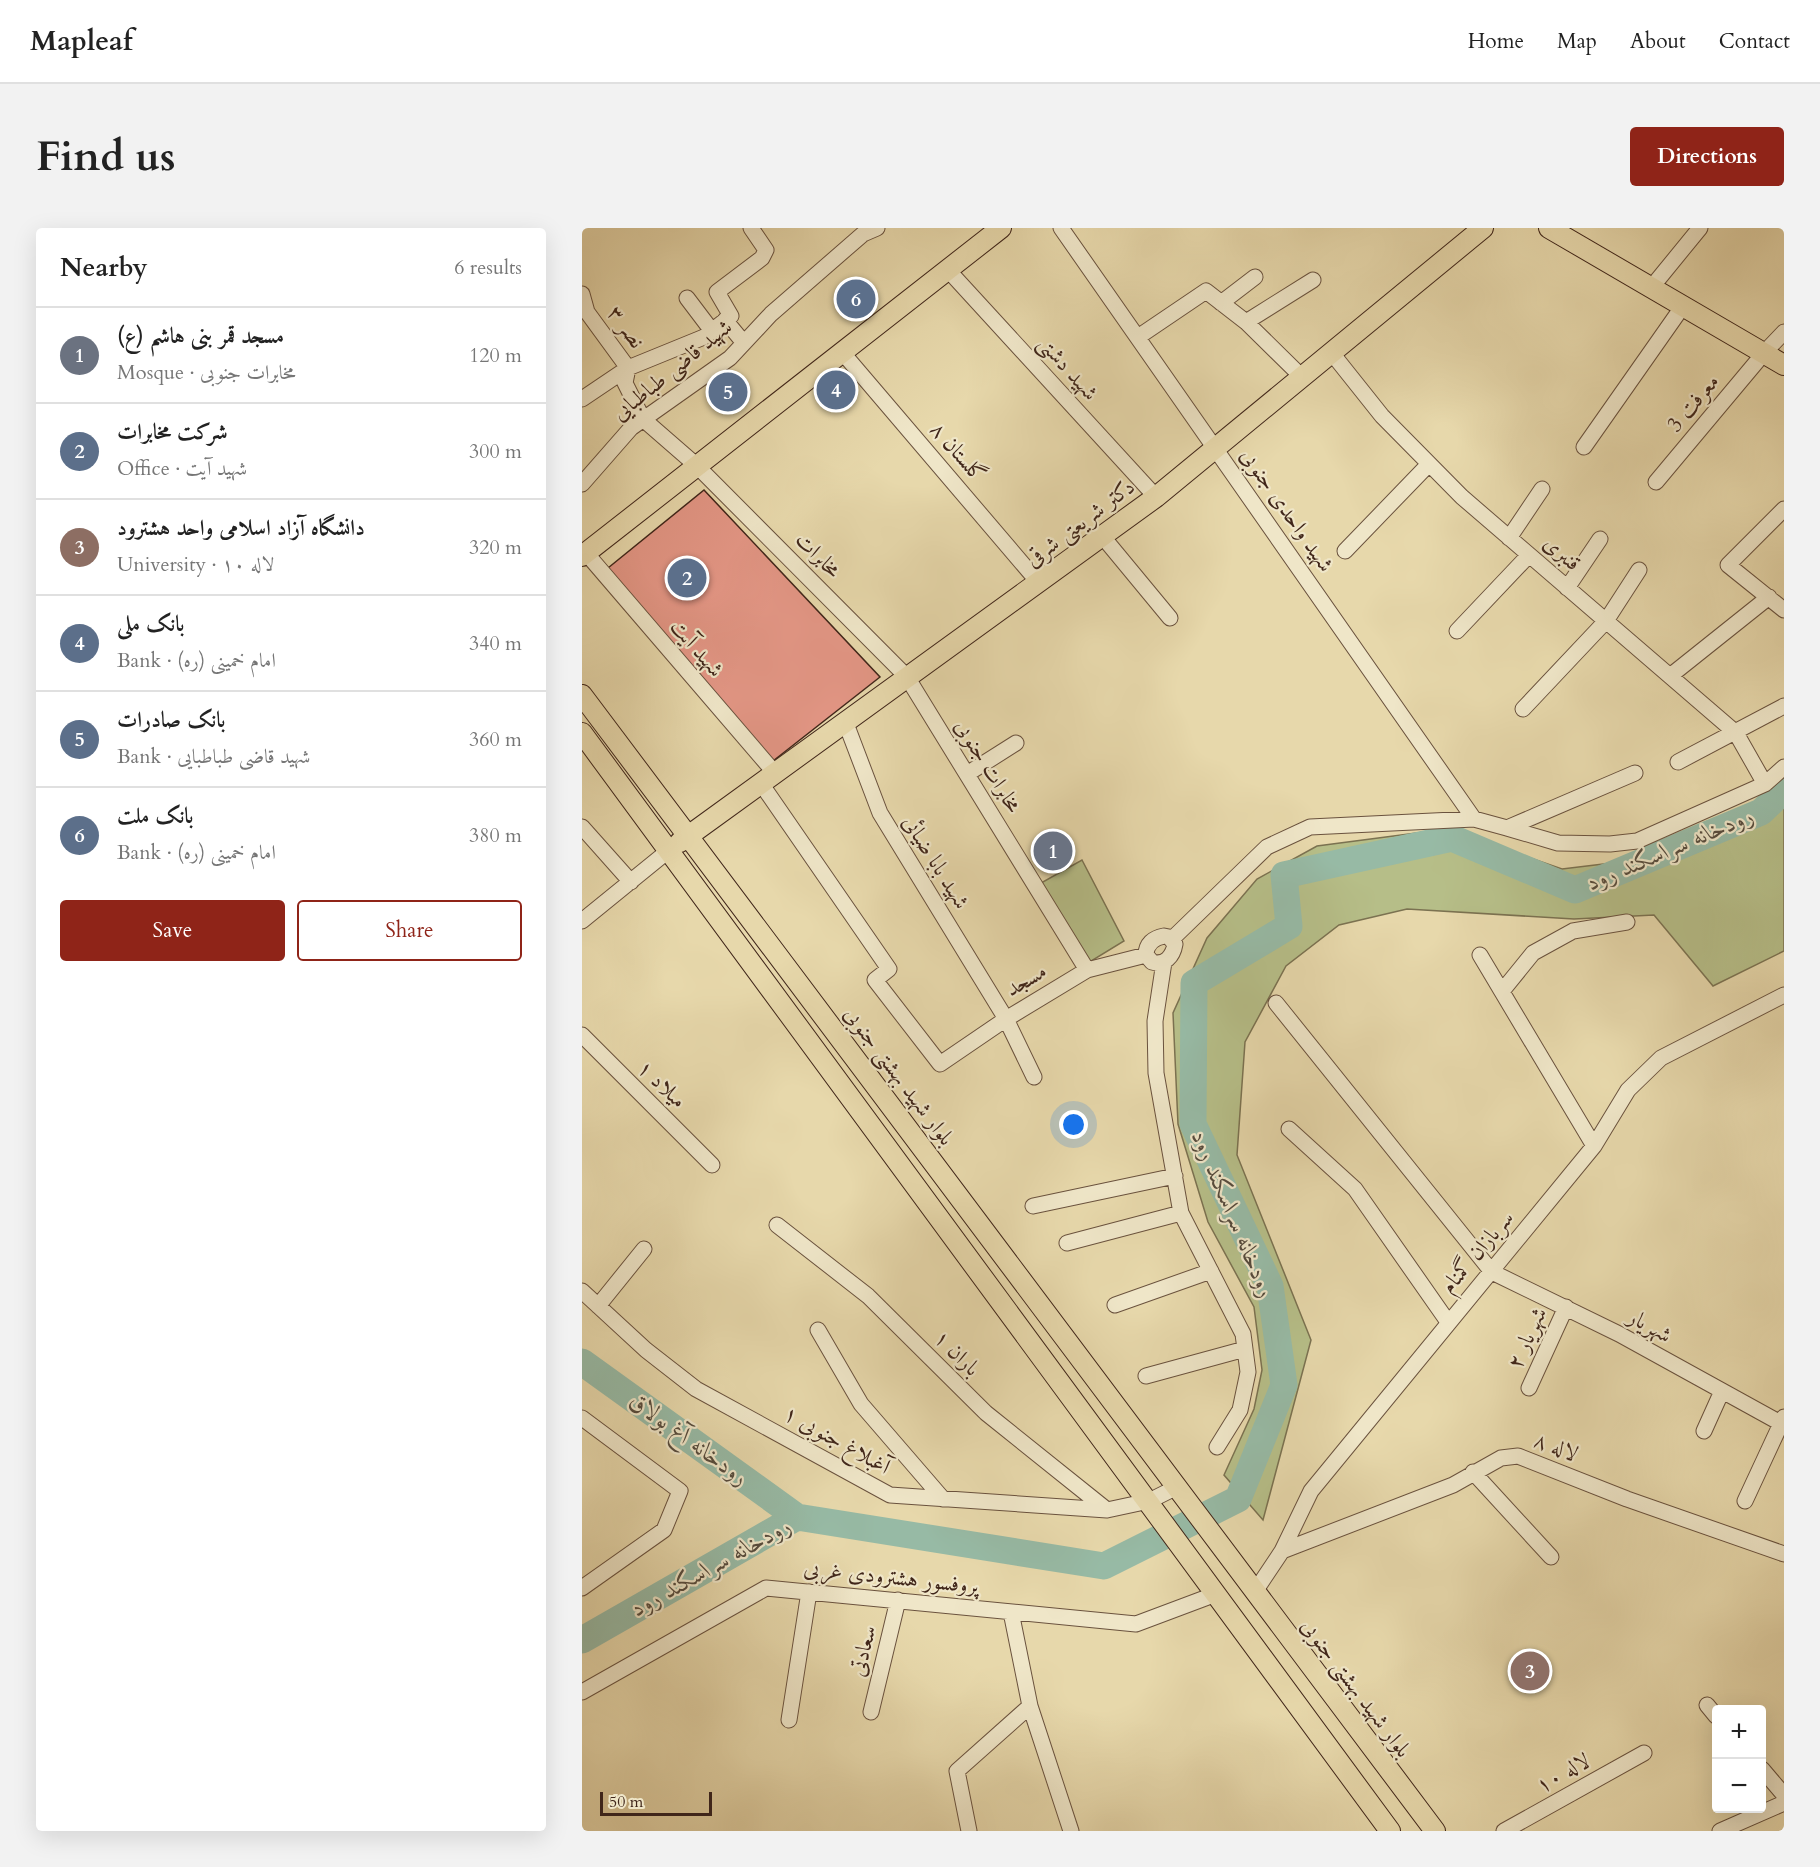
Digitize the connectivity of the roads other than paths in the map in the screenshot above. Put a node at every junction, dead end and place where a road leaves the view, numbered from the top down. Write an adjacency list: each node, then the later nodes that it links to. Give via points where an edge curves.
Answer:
1 (752, 228): 17 (street, via 766,250 762,258 717,292)
2 (877, 228): 22 (street, شهید قاضی طباطبایی, via 863,234 779,306)
3 (1001, 228): 8 (main road)
4 (1061, 228): 21 (street, شهید واحدی جنوبی)
5 (1483, 228): 24 (main road, دکتر شریعتی شرقی)
6 (1548, 228): 11 (main road)
7 (1700, 228): 11 (street)
8 (948, 270): 23 (main road); 38 (street, شهید دشتی)
9 (1255, 277): 14 (street)
10 (1313, 280): 18 (street)
11 (1651, 288): 15 (main road)
12 (582, 294): 16 (street, نصر ۳)
13 (687, 298): 19 (street)
14 (1221, 303): 18 (street); 21 (street, via 1206,291)
15 (1683, 306): 25 (main road); 32 (street)
16 (585, 314): 27 (street, نصر ۳)
17 (728, 318): 19 (street); 22 (street)
18 (1246, 322): 28 (street)
19 (712, 331): 27 (street)
20 (1784, 332): 25 (street, معرفت 3)
21 (1138, 338): 31 (street, شهید واحدی جنوبی)
22 (744, 343): 30 (street, شهید قاضی طباطبایی, via 730,358)
23 (842, 352): 34 (main road); 47 (street, گلستان ۸)
24 (1331, 352): 28 (main road, دکتر شریعتی شرقی); 33 (street, قنبری, via 1382,416)
25 (1764, 353): 26 (main road); 35 (street, معرفت 3)
26 (1784, 365)
27 (628, 368): 29 (street); 30 (street, نصر ۳, via 625,383)
28 (1302, 377): 31 (main road, دکتر شریعتی شرقی)
29 (582, 399)
30 (643, 419): 34 (street, نصر ۳); 36 (street, شهید قاضی طباطبایی)
31 (1215, 447): 38 (main road, دکتر شریعتی شرقی); 69 (street, شهید واحدی جنوبی)
32 (1584, 447)
33 (1429, 464): 41 (street, قنبری); 43 (street)
34 (697, 466): 44 (main road); 55 (street, مخابرات)
35 (1656, 482)
36 (582, 484)
37 (1542, 489): 41 (street)
38 (1156, 496): 40 (main road, دکتر شریعتی شرقی)
39 (1784, 509): 49 (street, via 1728,565)
40 (1102, 537): 47 (main road, دکتر شریعتی شرقی); 51 (street)
41 (1509, 538): 45 (street, قنبری)
42 (1600, 539): 48 (street)
43 (1345, 551)
44 (584, 555): 67 (street, شهید آیت)
45 (1529, 555): 48 (street, قنبری); 53 (street)
46 (1640, 570): 52 (street)
47 (1039, 583): 55 (main road, دکتر شریعتی شرقی)
48 (1567, 588): 52 (street, قنبری)
49 (1769, 597): 50 (street); 54 (street)
50 (1784, 610)
51 (1170, 618)
52 (1606, 621): 54 (street, قنبری); 58 (street)
53 (1457, 631)
54 (1670, 676): 61 (street, قنبری)
55 (907, 677): 59 (main road, دکتر شریعتی شرقی); 66 (street, مخابرات جنوبی)
56 (582, 695): 72 (main road, بلوار شهید بهشتی جنوبی)
57 (1784, 706): 61 (street)
58 (1523, 709)
59 (845, 721): 67 (main road, دکتر شریعتی شرقی); 85 (street, شهيد بابا ضيائی, via 880,813)
60 (582, 733): 73 (main road)
61 (1736, 733): 63 (street); 68 (street, قنبری)
62 (1016, 743): 66 (street)
63 (1678, 762)
64 (1784, 767): 68 (street)
65 (1635, 773): 71 (street)
66 (966, 774): 81 (street, مخابرات جنوبی)
67 (767, 777): 72 (main road, دکتر شریعتی شرقی); 87 (street, شهید آیت, via 889,969 875,980)
68 (1766, 784): 71 (street, via 1637,841 1558,843)
69 (1474, 819): 71 (street); 77 (street, via 1310,827 1267,847)
70 (582, 827): 74 (street)
71 (1507, 828)
72 (689, 836): 73 (main road, دکتر شریعتی شرقی); 115 (main road, بلوار شهید بهشتی جنوبی)
73 (668, 851): 74 (street); 117 (main road)
74 (631, 882): 75 (street)
75 (582, 921)
76 (1627, 921): 82 (street, via 1573,931 1533,953)
77 (1172, 939): 78 (street, via 1164,936 1153,940); 80 (street, via 1174,952)
78 (1146, 955): 80 (street, via 1152,962); 81 (street, مسجد)
79 (1480, 955): 82 (street)
80 (1164, 962): 92 (street, via 1155,1021 1156,1074)
81 (1087, 970): 85 (street, مسجد)
82 (1503, 990): 90 (street)
83 (1784, 995): 90 (street, سربازان گمنام, via 1661,1058 1628,1090)
84 (1276, 1003): 99 (street)
85 (1006, 1018): 87 (street, مسجد); 88 (street, شهيد بابا ضيائی)
86 (582, 1035): 91 (street, میلاد ۱)
87 (939, 1064)
88 (1034, 1077)
89 (1289, 1129): 104 (street, via 1355,1189)
90 (1594, 1146): 99 (street, سربازان گمنام)
91 (712, 1165)
92 (1174, 1176): 93 (street); 94 (street)
93 (1033, 1206)
94 (1181, 1213): 96 (street); 98 (street)
95 (777, 1225): 119 (street, باران ۱, via 868,1296 986,1413)
96 (1067, 1243)
97 (644, 1249): 102 (street)
98 (1211, 1271): 101 (street); 106 (street, via 1243,1334)
99 (1492, 1272): 103 (street, شهریار); 104 (street, سربازان گمنام)
100 (582, 1292): 102 (street, آغبلاغ جنوبی ۱)
101 (1115, 1305)
102 (598, 1306): 116 (street, آغبلاغ جنوبی ۱, via 696,1389 890,1495)
103 (1566, 1307): 108 (street, شهریار ۲); 109 (street, شهریار)
104 (1448, 1322): 120 (street, سربازان گمنام, via 1311,1491)
105 (818, 1330): 116 (street, via 861,1404)
106 (1245, 1349): 107 (street); 113 (street, via 1248,1372 1240,1410)
107 (1146, 1376)
108 (1529, 1388)
109 (1722, 1391): 111 (street, شهریار); 112 (street)
110 (582, 1418): 123 (street, via 680,1491 664,1530)
111 (1783, 1422): 118 (street)
112 (1704, 1431)
113 (1217, 1447)
114 (1473, 1472): 120 (street, لاله ۸, via 1453,1485); 121 (street, لاله ۸, via 1501,1458 1518,1456); 122 (street)
115 (1180, 1495): 117 (street, آغبلاغ جنوبی ۱); 126 (main road, بلوار شهید بهشتی جنوبی)
116 (943, 1499): 119 (street, آغبلاغ جنوبی ۱)
117 (1149, 1501): 119 (street, آغبلاغ جنوبی ۱); 124 (main road)
118 (1745, 1501)
119 (1107, 1510)
120 (1282, 1551): 126 (street, سربازان گمنام)
121 (1784, 1554)
122 (1551, 1557)
123 (582, 1588)
124 (1214, 1591): 128 (street, پروفسور هشترودی غربی, via 1137,1624); 139 (main road)
125 (809, 1592): 127 (street, پروفسور هشترودی غربی); 129 (street, پروفسور هشترودی غربی, via 766,1588); 132 (street)
126 (1254, 1593): 140 (main road, بلوار شهید بهشتی جنوبی)
127 (898, 1600): 128 (street, پروفسور هشترودی غربی); 131 (street, سعادتی)
128 (1011, 1612): 130 (street)
129 (582, 1692)
130 (1030, 1706): 137 (street); 138 (street, via 957,1770)
131 (871, 1712)
132 (789, 1720)
133 (1644, 1753): 141 (street, لاله ۱۰)
134 (1766, 1775): 135 (street)
135 (1784, 1795)
136 (1784, 1803): 142 (street)
137 (1066, 1828)
138 (969, 1831)
139 (1390, 1831)
140 (1436, 1831)
141 (1504, 1831)
142 (1720, 1831)

